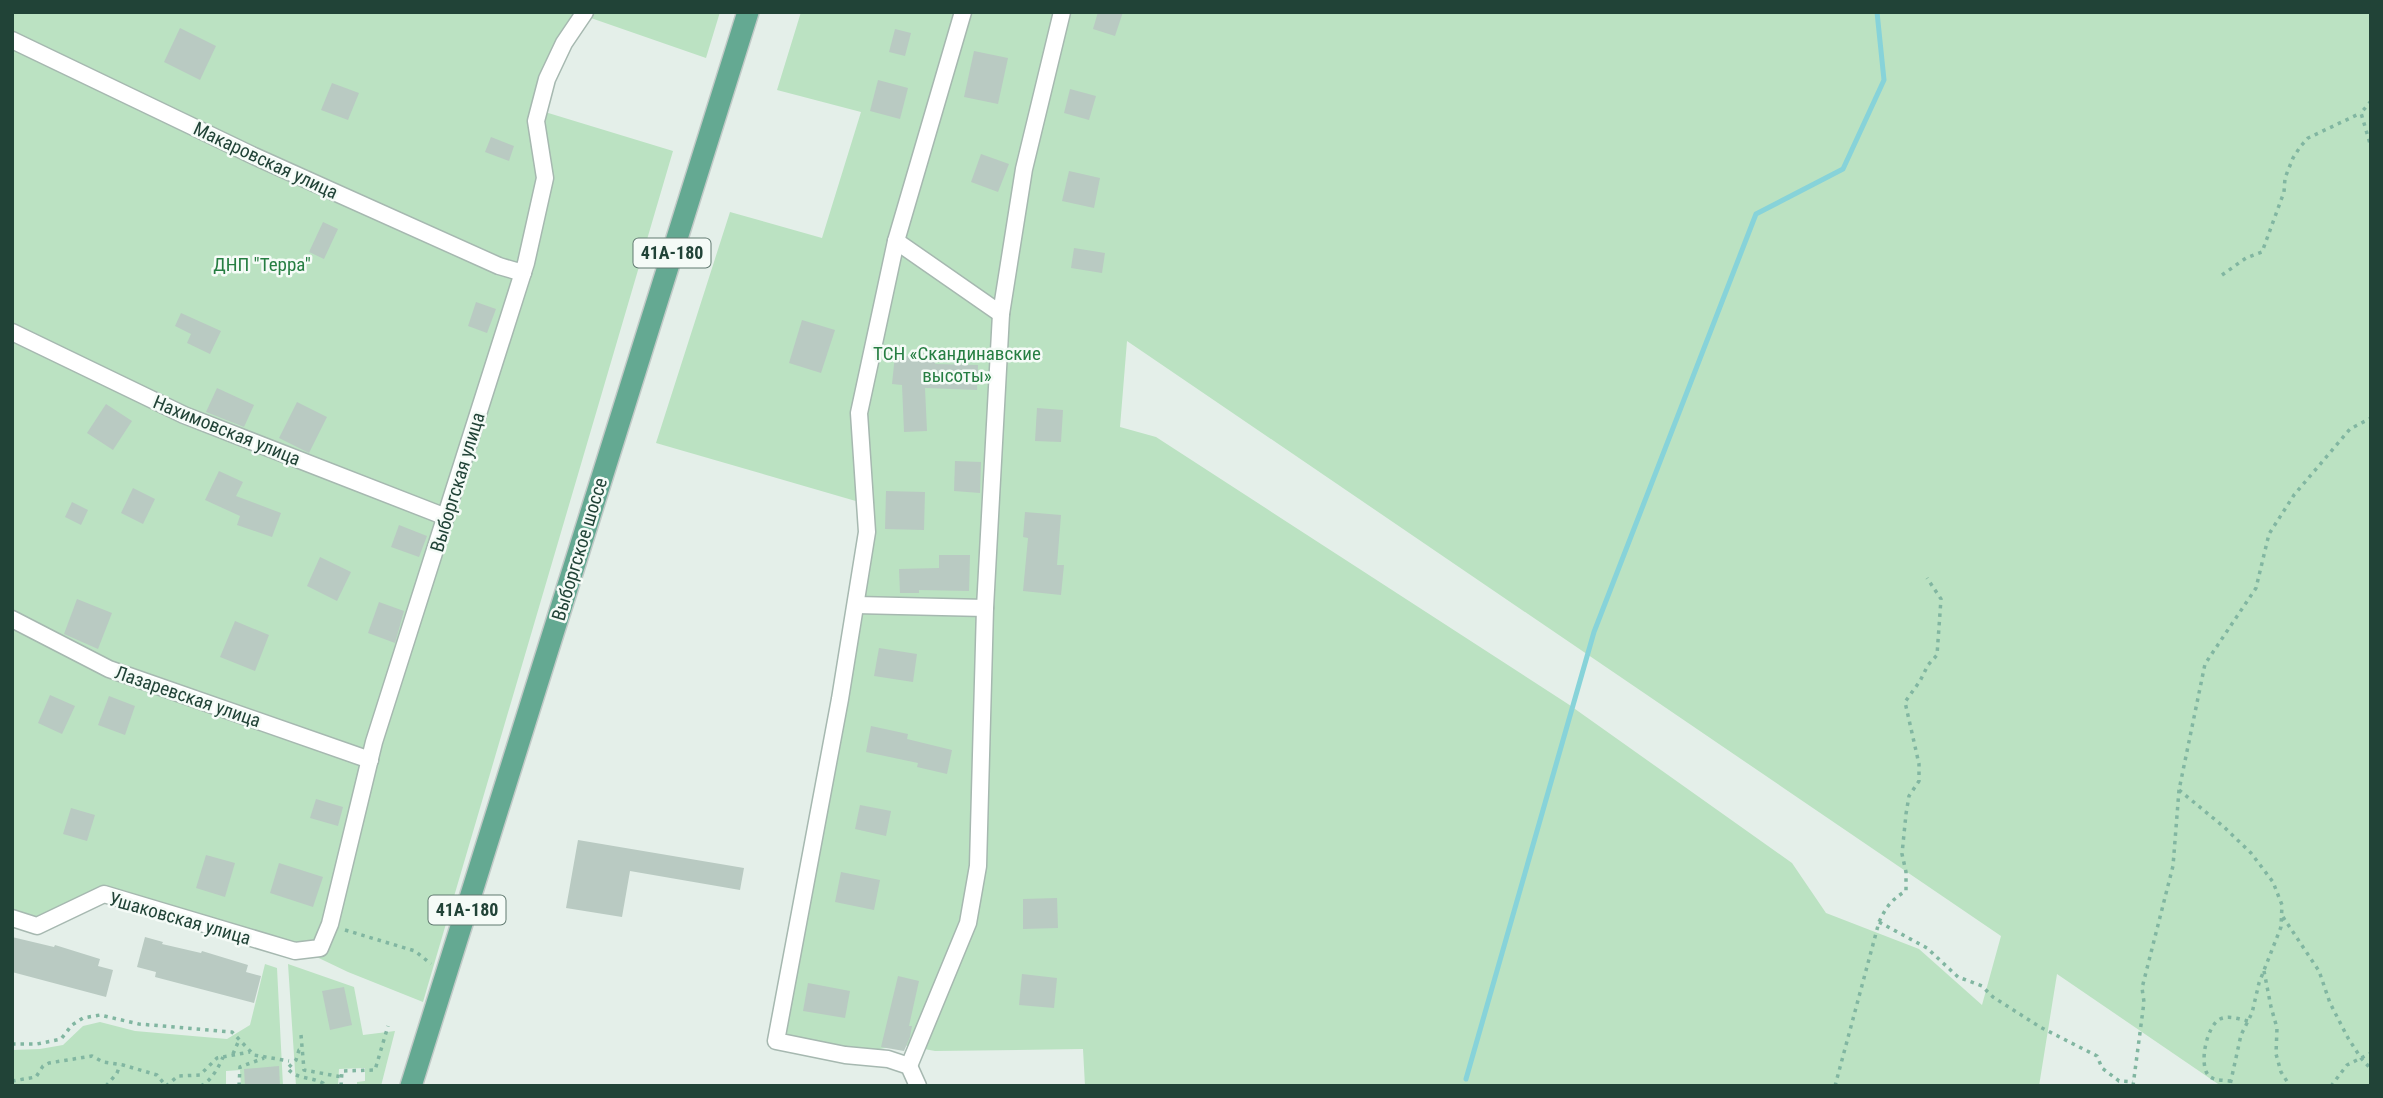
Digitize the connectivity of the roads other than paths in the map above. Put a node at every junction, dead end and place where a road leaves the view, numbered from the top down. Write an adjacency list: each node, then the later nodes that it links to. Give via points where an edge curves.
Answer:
1 (585, 12): 7 (street, Выборгская улица, via 547,79 536,121 545,178)
2 (748, 12): 18 (main road, Выборгское шоссе / 41А-180)
3 (963, 12): 6 (street)
4 (1062, 12): 8 (street, via 1024,169)
5 (12, 40): 7 (street, Макаровская улица, via 254,156)
6 (896, 241): 8 (street); 11 (street, via 859,412 867,532)
7 (523, 273): 10 (street, Выборгская улица)
8 (1001, 314): 12 (street)
9 (12, 332): 10 (street, Нахимовская улица, via 184,415)
10 (446, 517): 14 (street, Выборгская улица)
11 (856, 606): 12 (street); 17 (street, via 776,1041)
12 (985, 608): 17 (street, via 978,866 968,923)
13 (12, 619): 14 (street, Лазаревская улица, via 109,669)
14 (370, 760): 16 (street, Выборгская улица, via 330,924 320,948)
15 (12, 918): 16 (street, Ушаковская улица, via 37,926 104,894 295,951)
16 (311, 949)
17 (909, 1066): 19 (street)
18 (411, 1086)
19 (918, 1086)

